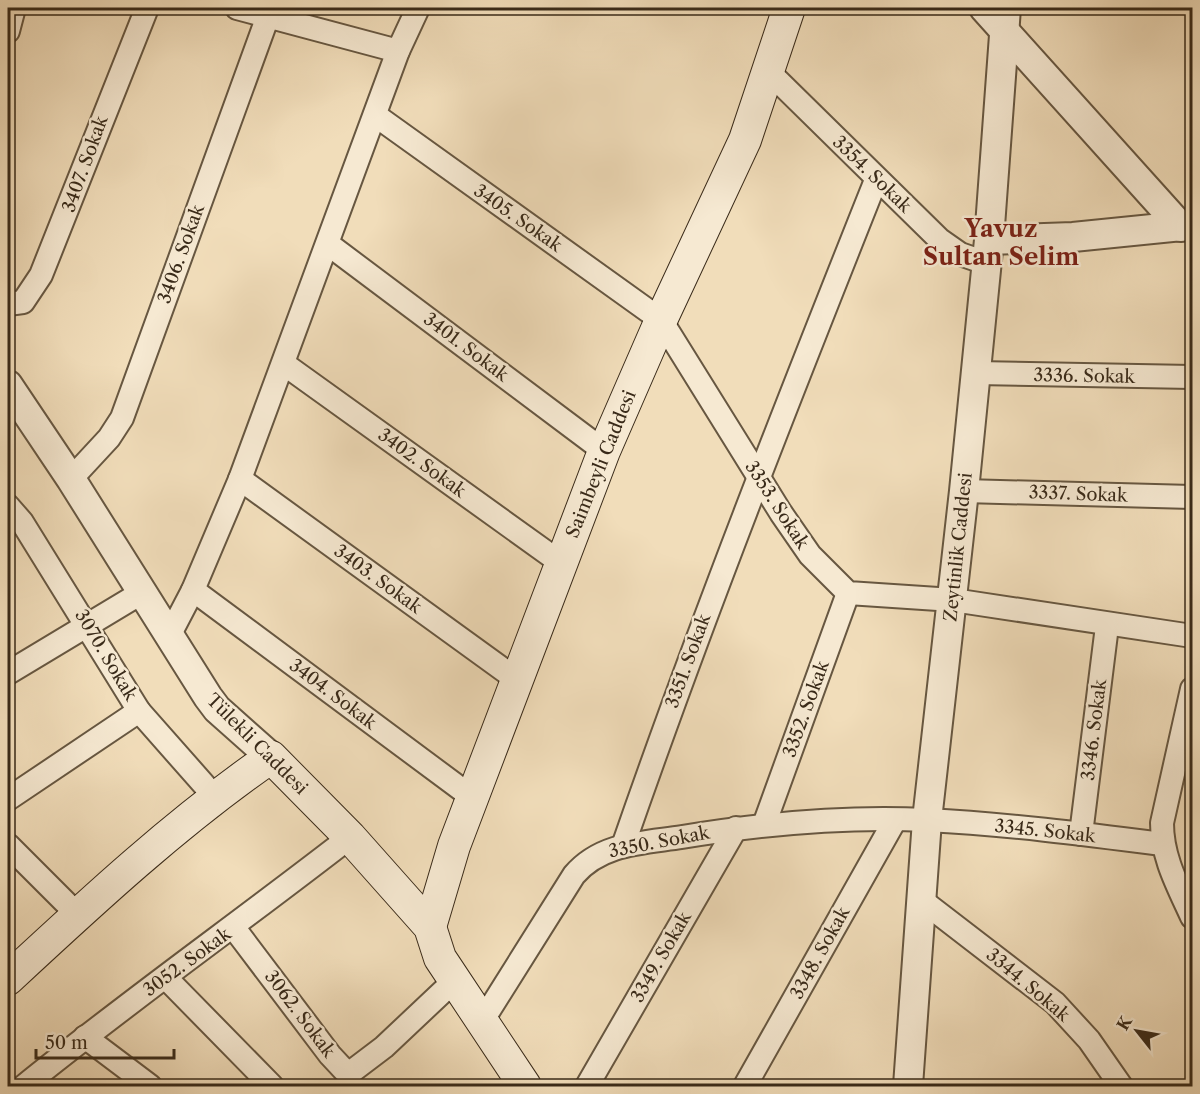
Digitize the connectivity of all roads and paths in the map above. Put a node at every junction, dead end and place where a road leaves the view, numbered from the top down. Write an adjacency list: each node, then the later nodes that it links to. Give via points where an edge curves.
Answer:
1 (14, 8): 9 (street)
2 (147, 8): 17 (street, 3407. Sokak, via 41,275 23,302)
3 (237, 8): 7 (street)
4 (418, 8): 10 (street)
5 (789, 8): 11 (main road, Saimbeyli Caddesi)
6 (984, 8): 8 (street)
7 (268, 16): 10 (street); 25 (street, 3406. Sokak, via 122,418 109,438)
8 (1005, 19): 14 (street); 16 (street, Zeytinlik Caddesi)
9 (8, 30)
10 (398, 51): 12 (street)
11 (768, 71): 13 (street, 3354. Sokak); 18 (main road, Saimbeyli Caddesi, via 746,140)
12 (375, 115): 15 (street); 18 (street, 3405. Sokak)
13 (876, 180): 16 (street, 3354. Sokak, via 960,254); 24 (street, 3351. Sokak)
14 (1187, 226): 16 (street, via 1073,237)
15 (328, 244): 19 (street); 23 (street, 3401. Sokak)
16 (987, 251): 20 (street, Zeytinlik Caddesi)
17 (8, 304)
18 (661, 320): 23 (main road, Saimbeyli Caddesi); 24 (street, 3353. Sokak)
19 (284, 364): 26 (street); 30 (street, 3402. Sokak)
20 (976, 373): 21 (street, 3336. Sokak); 27 (street, Zeytinlik Caddesi)
21 (1192, 376)
22 (8, 385): 25 (street, Tülekli Caddesi)
23 (604, 451): 30 (main road, Saimbeyli Caddesi)
24 (758, 477): 33 (street, 3353. Sokak, via 810,555); 55 (street, 3351. Sokak)
25 (71, 478): 32 (street, Tülekli Caddesi)
26 (240, 479): 31 (street); 40 (street, 3403. Sokak)
27 (964, 491): 28 (street, 3337. Sokak); 34 (street, Zeytinlik Caddesi)
28 (1192, 497)
29 (12, 520): 35 (street, 3070. Sokak)
30 (561, 563): 40 (main road, Saimbeyli Caddesi)
31 (193, 590): 37 (street); 45 (street, 3404. Sokak)
32 (141, 593): 35 (street); 37 (street, Tülekli Caddesi)
33 (848, 593): 34 (street); 49 (street, 3352. Sokak)
34 (953, 600): 36 (street); 48 (street, Zeytinlik Caddesi)
35 (88, 625): 39 (street); 42 (street, 3070. Sokak)
36 (1107, 626): 38 (street); 51 (street, 3346. Sokak)
37 (170, 636): 43 (street, Tülekli Caddesi, via 218,709)
38 (1192, 636)
39 (8, 673)
40 (516, 679): 45 (main road, Saimbeyli Caddesi)
41 (1192, 689): 53 (street, via 1166,795)
42 (140, 711): 44 (street, 3070. Sokak); 46 (street)
43 (271, 757): 44 (main road); 52 (main road, Tülekli Caddesi)
44 (214, 796): 57 (main road)
45 (473, 798): 60 (main road, Saimbeyli Caddesi)
46 (8, 799)
47 (895, 820): 48 (street, 3350. Sokak); 49 (street, 3350. Sokak); 71 (street, 3348. Sokak)
48 (927, 820): 51 (street, 3345. Sokak); 56 (street, Zeytinlik Caddesi)
49 (764, 825): 50 (street, 3350. Sokak)
50 (736, 828): 55 (street, 3350. Sokak); 70 (street, 3349. Sokak)
51 (1081, 834): 53 (street, 3345. Sokak)
52 (350, 837): 59 (street, 3052. Sokak); 60 (main road, Tülekli Caddesi)
53 (1162, 844): 58 (street)
54 (8, 845): 57 (street)
55 (623, 846): 64 (street, 3350. Sokak, via 585,862 574,875)
56 (920, 899): 72 (street, Zeytinlik Caddesi); 73 (street, 3344. Sokak, via 1055,1003 1089,1040)
57 (77, 914): 62 (main road)
58 (1192, 917)
59 (234, 927): 61 (street, 3052. Sokak); 63 (street, 3062. Sokak, via 330,1055 351,1072 384,1047)
60 (430, 927): 63 (main road, Tülekli Caddesi, via 440,958)
61 (166, 978): 65 (street, 3052. Sokak); 68 (street)
62 (8, 979)
63 (454, 981): 64 (main road, Tülekli Caddesi)
64 (481, 1023): 69 (main road, Tülekli Caddesi)
65 (85, 1037): 66 (street, 3052. Sokak); 67 (street)
66 (25, 1086)
67 (150, 1086)
68 (272, 1086)
69 (525, 1086)
70 (587, 1086)
71 (745, 1086)
72 (908, 1086)
73 (1121, 1086)

